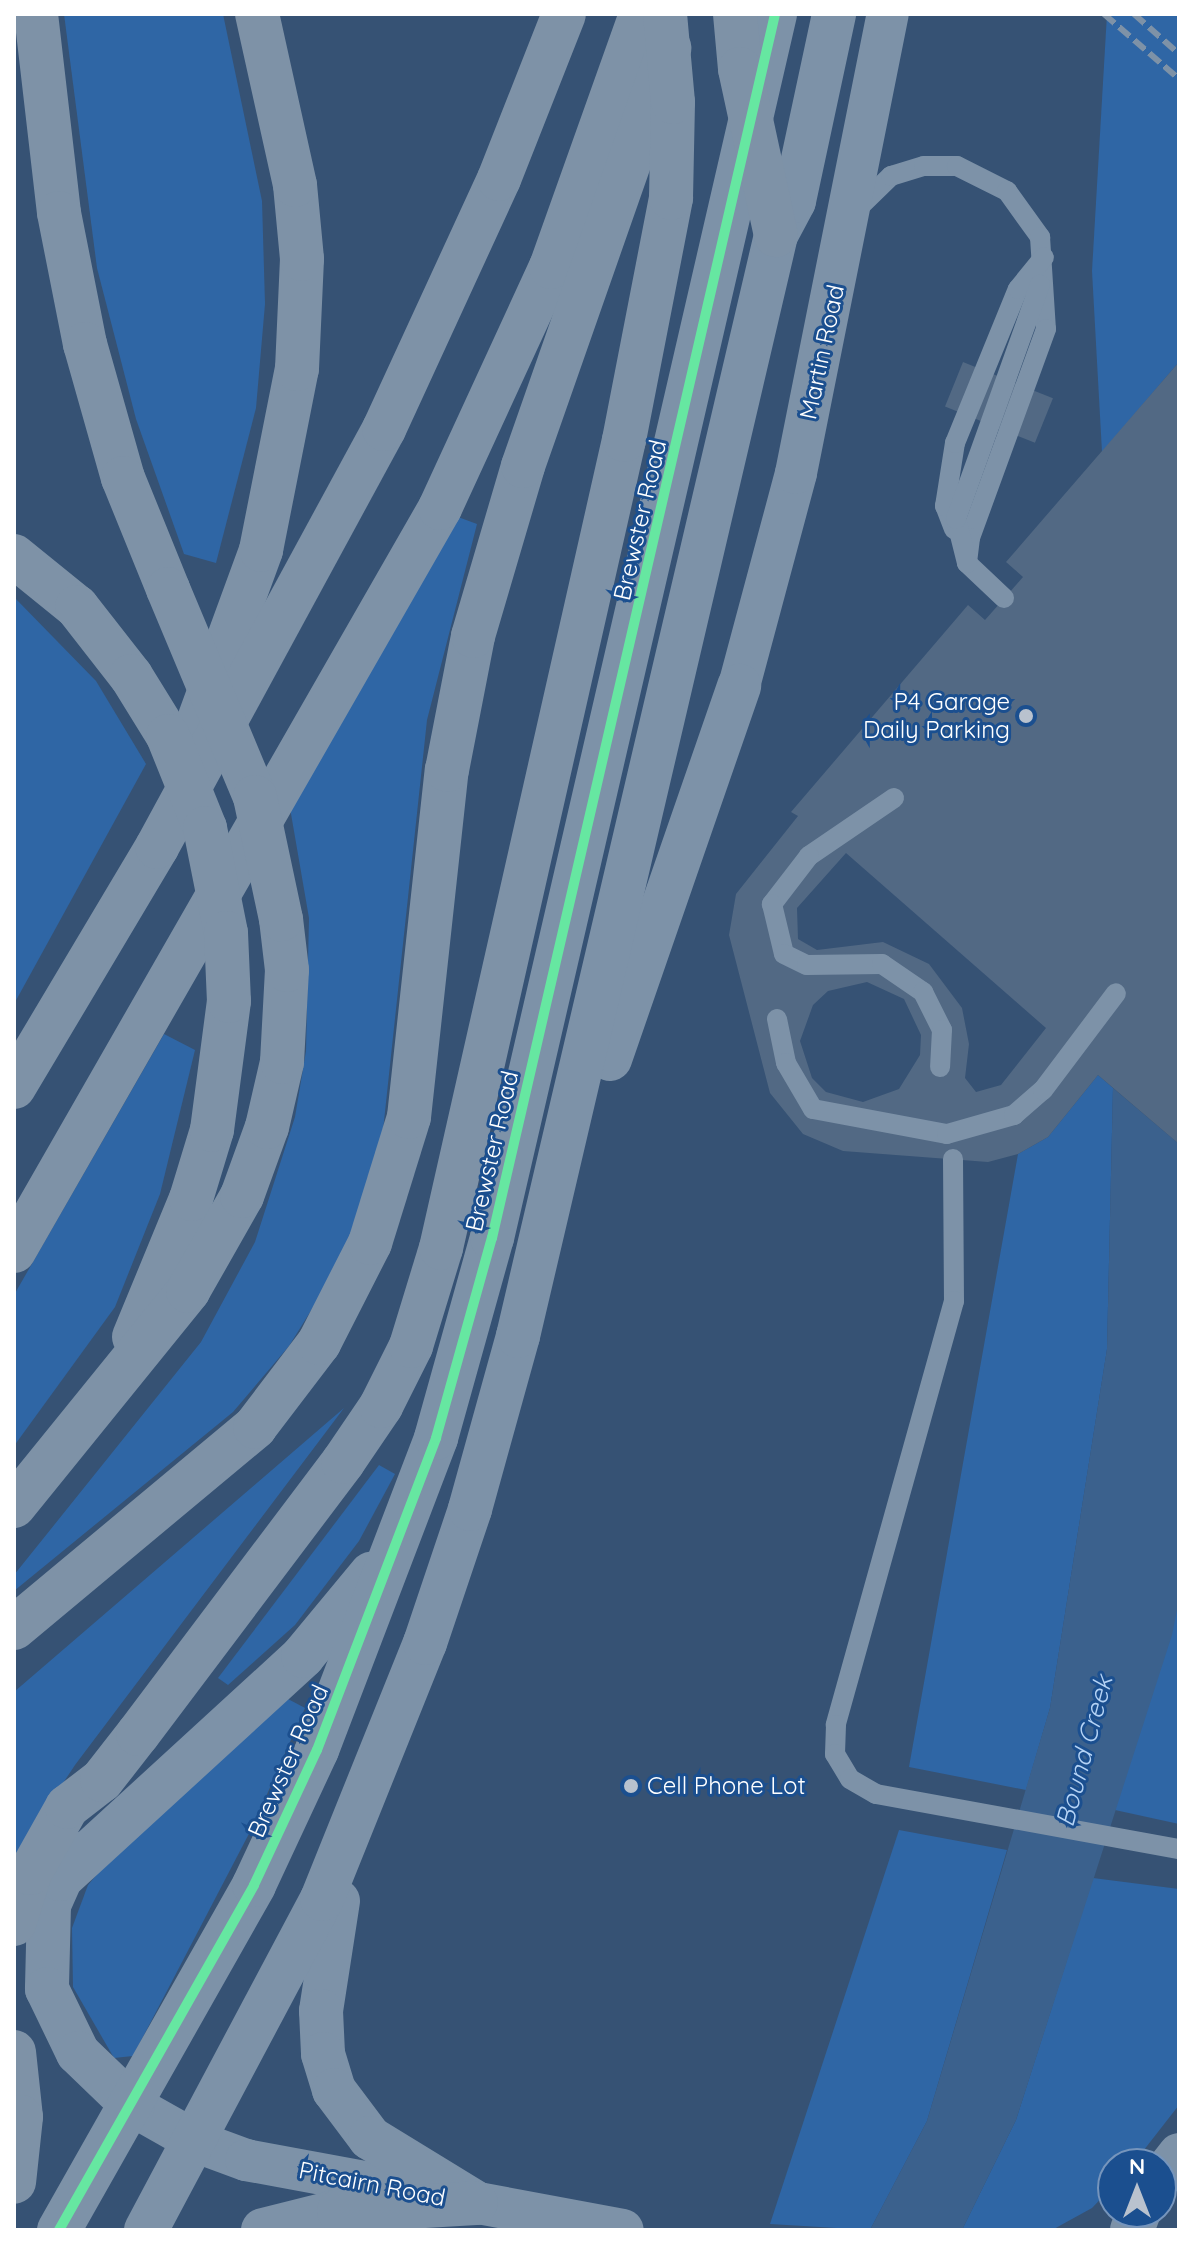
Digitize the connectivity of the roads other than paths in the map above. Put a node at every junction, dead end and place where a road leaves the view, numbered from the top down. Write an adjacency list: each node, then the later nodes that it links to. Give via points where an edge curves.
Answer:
1 (36, 14): 30 (highway, bridge, via 59,213 85,344 123,478 255,797 287,970 283,1051 257,1160 204,1266)
2 (257, 14): 22 (highway, via 283,111 299,221 293,406 271,514 238,622 149,837)
3 (564, 14): 22 (highway, via 499,179 384,429)
4 (641, 14): 28 (highway, via 551,267 440,508)
5 (665, 14): 34 (highway, bridge, via 674,137 668,228 441,1248 411,1346 363,1434)
6 (680, 14): 33 (highway, via 523,466 473,636 447,770 409,1117 370,1243 319,1343 255,1427)
7 (735, 14): 11 (highway)
8 (775, 14): 11 (street, Brewster Road)
9 (834, 14): 13 (street, via 794,201)
10 (888, 14): 12 (street, Martin Road, via 855,167)
11 (751, 122): 13 (highway); 18 (street, Brewster Road)
12 (851, 221): 14 (lane, via 863,198 891,176 924,166 957,166 991,179 1021,204); 19 (street, Martin Road, via 796,473)
13 (776, 235): 20 (street)
14 (1044, 257): 16 (lane, via 1046,329 1034,375 970,538); 16 (lane, via 1018,289 955,443 945,506)
15 (14, 556): 30 (highway, bridge, via 77,607 131,676 168,736 202,817 226,933 229,1001 224,1064 202,1165)
16 (967, 563): 17 (lane)
17 (1004, 598)
18 (631, 646): 20 (street, via 647,686); 31 (street, Brewster Road, via 478,1293)
19 (739, 686): 20 (street, via 708,709); 29 (street)
20 (669, 705): 29 (street)
21 (894, 798): 25 (lane, via 809,856 772,904 784,954 807,965 882,964 923,992 942,1030)
22 (83, 974): 26 (highway)
23 (1116, 993): 24 (lane, via 1043,1090 1014,1115 947,1134 813,1109 786,1063)
24 (777, 1019)
25 (940, 1067)
26 (14, 1087)
27 (953, 1159): 36 (lane, via 954,1301 834,1741 840,1768 876,1794)
28 (14, 1251)
29 (525, 1307): 35 (street, via 449,1577)
30 (116, 1380): 32 (highway)
31 (420, 1484): 37 (street, via 382,1558 324,1634); 40 (street, Brewster Road, via 298,1790 229,1933)
32 (14, 1506)
33 (14, 1628)
34 (102, 1780): 37 (street); 38 (highway, via 67,1807 47,1837)
35 (349, 1836): 41 (street, via 293,1960); 43 (street, via 321,2011 323,2054 334,2090 370,2138)
36 (1179, 1849)
37 (60, 1879): 40 (street, via 44,1928 43,1966 54,2011 94,2075)
38 (14, 1924)
39 (14, 2052): 42 (highway, via 21,2117)
40 (133, 2106): 41 (street, Pitcairn Road); 44 (street, Brewster Road)
41 (197, 2142): 43 (street, Pitcairn Road, via 246,2160); 45 (street)
42 (14, 2182)
43 (476, 2203): 46 (street, via 339,2211); 47 (street, Pitcairn Road)
44 (59, 2230)
45 (146, 2230)
46 (263, 2230)
47 (623, 2230)

